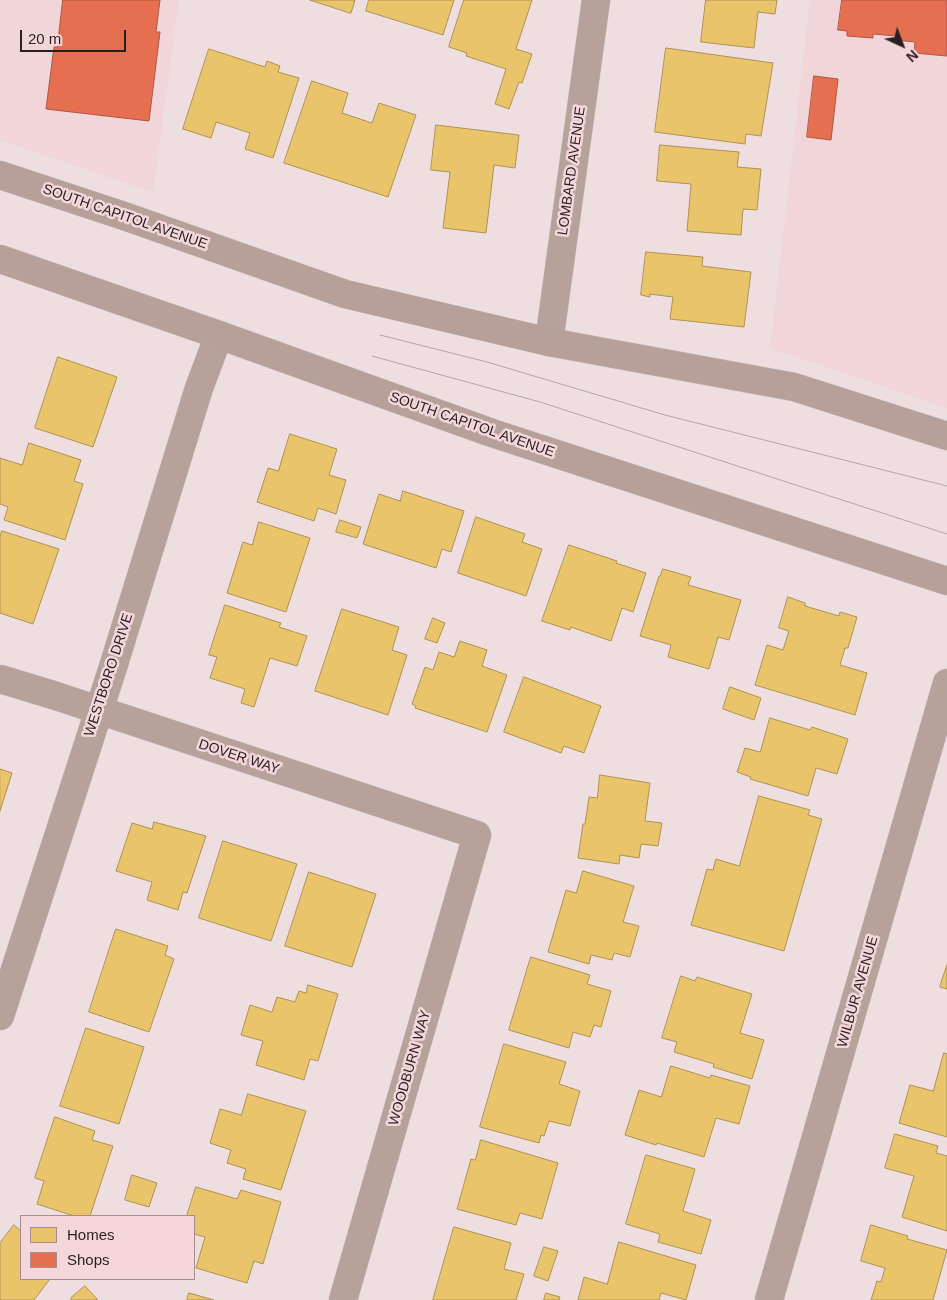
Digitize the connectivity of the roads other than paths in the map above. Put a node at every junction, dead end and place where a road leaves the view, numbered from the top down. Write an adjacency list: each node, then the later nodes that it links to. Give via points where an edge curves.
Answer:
1 (596, 0): 5 (street, LOMBARD AVENUE)
2 (0, 176): 5 (main road, SOUTH CAPITOL AVENUE, via 345,294)
3 (0, 259): 4 (main road, SOUTH CAPITOL AVENUE)
4 (219, 335): 7 (main road, SOUTH CAPITOL AVENUE, via 492,433); 10 (street, WESTBORO DRIVE, via 199,388)
5 (549, 342): 6 (main road, SOUTH CAPITOL AVENUE, via 794,387)
6 (947, 436)
7 (947, 581)
8 (0, 679): 10 (street, DOVER WAY)
9 (947, 683): 14 (street, WILBUR AVENUE)
10 (98, 710): 11 (street, DOVER WAY); 12 (street, WESTBORO DRIVE)
11 (477, 835): 13 (street, WOODBURN WAY)
12 (0, 1016)
13 (342, 1300)
14 (769, 1300)

